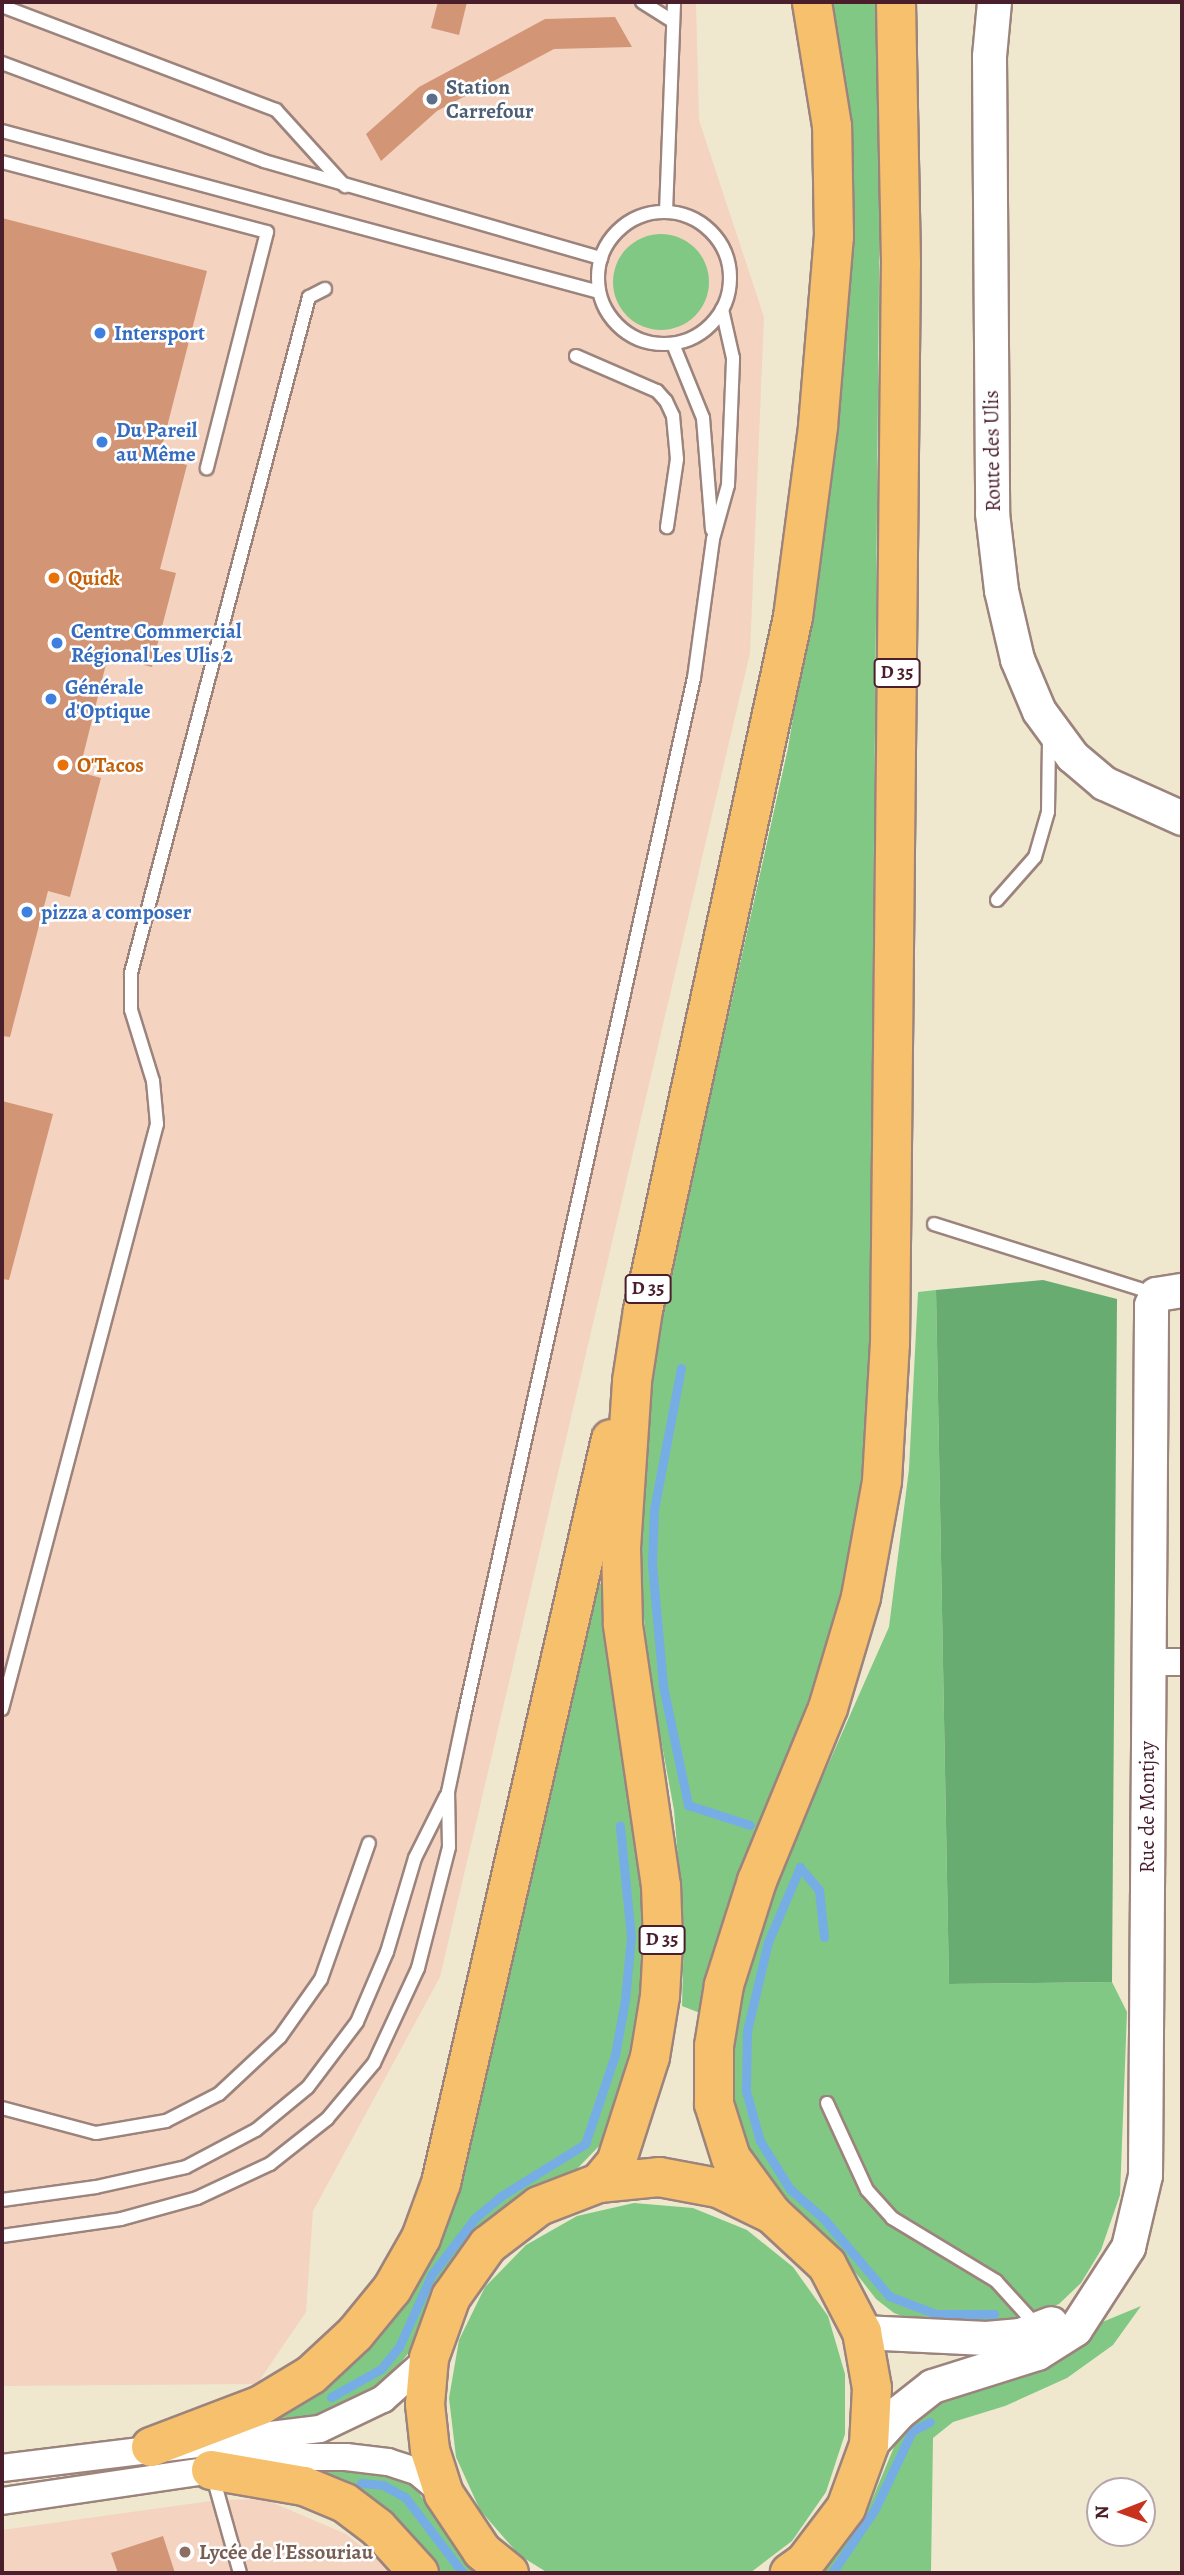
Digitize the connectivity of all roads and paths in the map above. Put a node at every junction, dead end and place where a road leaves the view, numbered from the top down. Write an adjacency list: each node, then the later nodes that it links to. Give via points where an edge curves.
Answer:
1 (642, 2): 7 (lane)
2 (674, 2): 7 (lane)
3 (812, 2): 27 (main road, D 35, via 832,126 834,237 817,440 793,617 643,1310)
4 (896, 2): 37 (main road, D 35, via 901,263 887,1399 882,1481 861,1597 828,1708 757,1881 724,1985 714,2046 714,2104 731,2158)
5 (994, 2): 22 (street, Route des Ulis, via 989,56 992,513 1000,590 1017,659)
6 (2, 6): 11 (lane, via 276,110)
7 (671, 21): 12 (lane)
8 (2, 63): 11 (lane, via 264,161)
9 (2, 131): 15 (lane)
10 (2, 162): 19 (lane, via 267,232)
11 (345, 186): 13 (lane)
12 (666, 212): 13 (lane, via 645,214 626,224); 16 (lane, via 702,224 725,254 729,291)
13 (601, 258): 15 (lane)
14 (325, 289): 30 (lane, via 309,297 131,973 131,1010 153,1081 157,1124)
15 (599, 292): 17 (lane, via 607,311 627,332 653,343)
16 (722, 309): 17 (lane, via 710,326); 21 (lane, via 733,358 732,388 728,485)
17 (673, 344): 21 (lane, via 703,418)
18 (576, 356): 20 (lane, via 657,391 666,401 673,416 677,459)
19 (206, 468)
20 (667, 527)
21 (713, 539): 31 (lane, via 706,611 678,761)
22 (1049, 724): 23 (street, Route des Ulis, via 1072,756 1104,783); 24 (lane, via 1048,812 1035,857)
23 (1182, 818)
24 (997, 900)
25 (934, 1224): 26 (lane)
26 (1169, 1292): 28 (street, Rue de Montjay, via 1151,1305)
27 (632, 1381): 35 (main road, D 35, via 621,1536 623,1624 661,1886 663,1942 650,2057 616,2163); 44 (main road, via 601,1466 441,2183 421,2238 392,2289 355,2334 311,2375 261,2404)
28 (1147, 1662): 29 (street); 39 (street, Rue de Montjay, via 1145,2175 1128,2247)
29 (1182, 1662)
30 (2, 1709)
31 (448, 1792): 36 (lane, via 415,1858 387,1952 358,2022 308,2087 256,2130 186,2167 96,2188); 38 (lane, via 449,1847 418,1968 374,2063 327,2119 270,2164 197,2198 121,2219)
32 (369, 1843): 34 (lane, via 321,1979 280,2037 219,2094 166,2121 96,2133)
33 (827, 2103): 40 (lane, via 867,2190 892,2218 996,2281)
34 (2, 2108)
35 (599, 2183): 37 (main road, via 671,2179 718,2188); 42 (main road, via 539,2206 488,2245 451,2297)
36 (2, 2200)
37 (772, 2214): 41 (main road, via 827,2265)
38 (2, 2236)
39 (1088, 2307): 40 (street); 43 (street, Rue de Montjay, via 1075,2329 1037,2353 932,2386)
40 (1040, 2329): 41 (street, via 986,2338)
41 (862, 2332): 43 (main road, via 872,2388)
42 (429, 2358): 44 (street, via 383,2399 320,2429 191,2447); 47 (main road, via 428,2427)
43 (869, 2445): 52 (main road, via 846,2508 805,2562)
44 (151, 2447): 45 (street)
45 (2, 2468)
46 (211, 2470): 47 (street, via 259,2457 346,2456 418,2472); 48 (street); 49 (lane); 50 (main road, via 304,2486 345,2503 378,2528)
47 (444, 2494): 51 (main road, via 482,2552)
48 (2, 2501)
49 (240, 2573)
50 (419, 2573)
51 (509, 2573)
52 (790, 2573)

